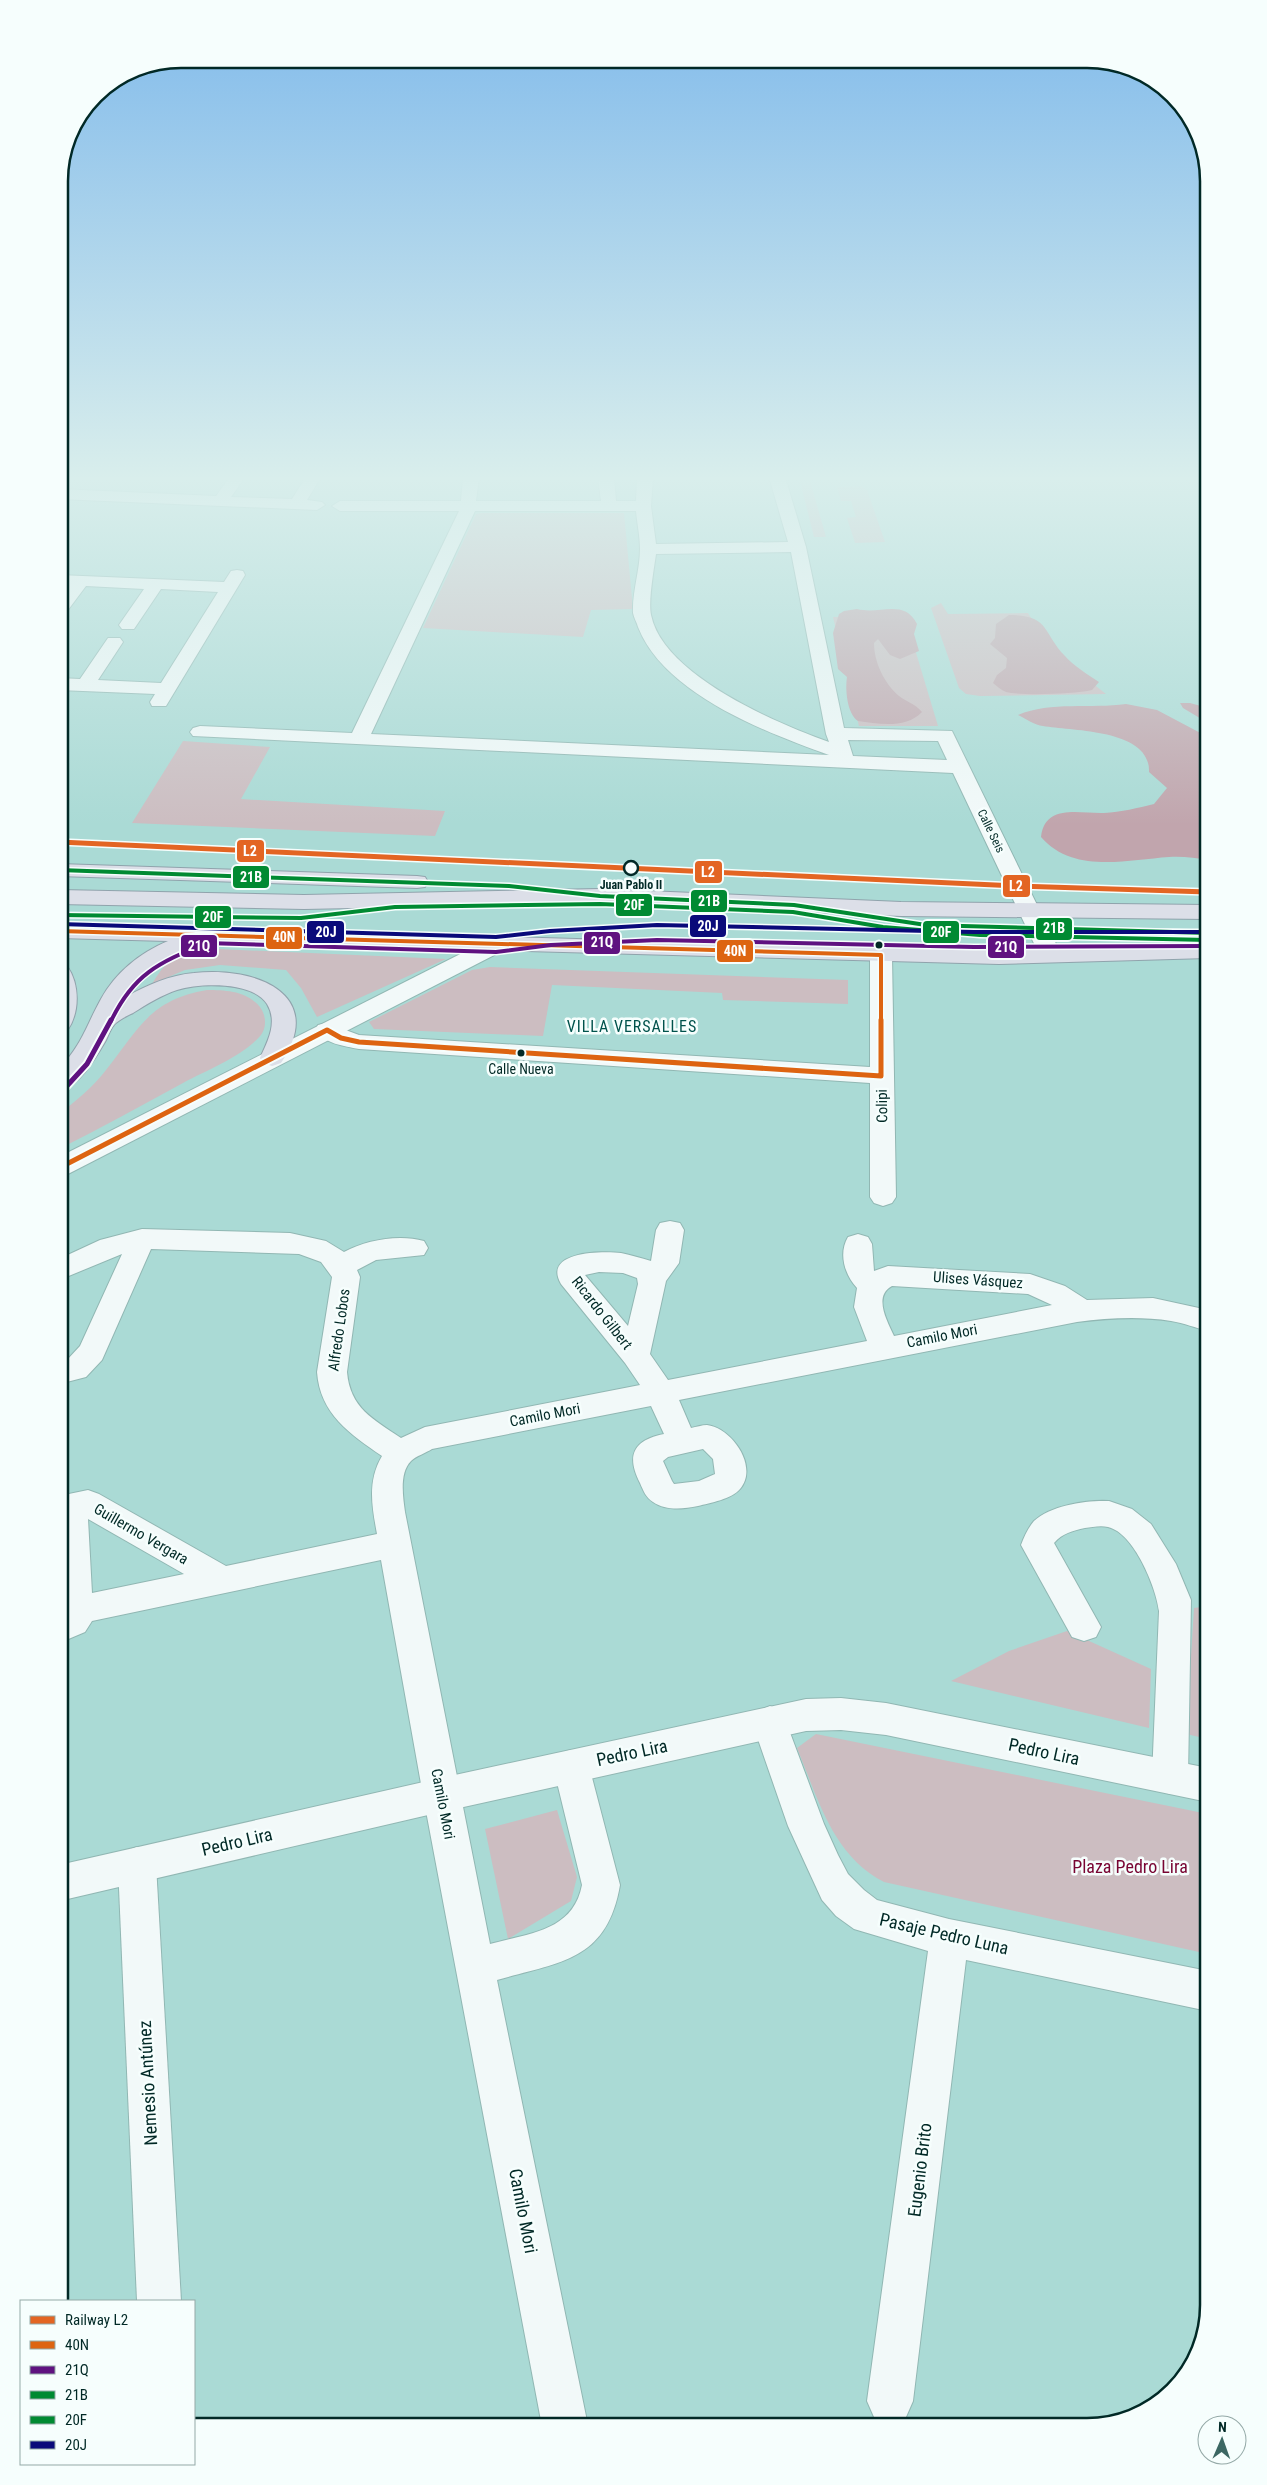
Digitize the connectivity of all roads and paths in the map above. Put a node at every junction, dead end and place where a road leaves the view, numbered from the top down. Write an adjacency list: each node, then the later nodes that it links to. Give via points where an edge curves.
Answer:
1 (150, 593): 6 (street)
2 (226, 593): 9 (street, via 163,696)
3 (428, 593): 12 (street)
4 (644, 593): 13 (street, via 642,614 647,631 662,656 686,676 740,710)
5 (807, 593): 11 (street)
6 (128, 625)
7 (114, 642): 9 (street)
8 (68, 685): 9 (street)
9 (85, 686)
10 (200, 732): 12 (street)
11 (836, 734): 13 (street); 14 (street, Calle Seis, via 945,735)
12 (359, 739): 13 (street)
13 (844, 758): 14 (street)
14 (960, 767): 18 (street, Calle Seis)
15 (68, 870): 16 (highway, via 509,886)
16 (600, 896): 17 (highway, via 304,902); 18 (highway, via 882,908)
17 (68, 897)
18 (1029, 910): 19 (highway); 24 (street, Calle Seis)
19 (1200, 912)
20 (68, 931): 21 (highway)
21 (205, 935): 22 (highway); 26 (highway, via 167,950 137,969 116,993)
22 (496, 945): 25 (highway); 27 (street)
23 (1200, 951): 24 (highway)
24 (1050, 954): 25 (highway)
25 (880, 955): 30 (street, Colipi)
26 (102, 1021): 28 (highway, via 170,985 197,979 234,979 264,989 282,1006 285,1028); 29 (highway, via 94,1040)
27 (328, 1030): 28 (street); 30 (street, via 341,1038 359,1042)
28 (272, 1058): 31 (street)
29 (68, 1074)
30 (881, 1076): 32 (street, Colipi)
31 (68, 1163)
32 (883, 1197)
33 (670, 1230): 39 (street, Ricardo Gilbert, via 665,1263)
34 (142, 1239): 37 (street, via 110,1247); 38 (street, via 312,1246 323,1250); 45 (street, via 92,1352 76,1369)
35 (858, 1244): 40 (street, via 859,1272)
36 (414, 1248): 38 (street, via 368,1251)
37 (68, 1266)
38 (342, 1266): 48 (street, Alfredo Lobos, via 346,1277 332,1379 335,1398 352,1418)
39 (652, 1278): 44 (street, Ricardo Gilbert); 44 (street, Ricardo Gilbert, via 645,1268 638,1265 591,1262 576,1265 570,1274)
40 (871, 1286): 41 (street, Ulises Vásquez, via 878,1280 899,1275 1015,1282 1055,1293); 43 (street, via 869,1308)
41 (1082, 1310): 42 (street, Camilo Mori, via 1148,1308); 43 (street, Camilo Mori)
42 (1200, 1319)
43 (885, 1347): 46 (street, Camilo Mori)
44 (635, 1355): 46 (street, Ricardo Gilbert)
45 (68, 1371)
46 (660, 1392): 47 (street, Ricardo Gilbert); 48 (street, Camilo Mori, via 425,1439)
47 (682, 1440)
48 (400, 1453): 49 (street, Camilo Mori, via 387,1480)
49 (394, 1544): 50 (street, Guillermo Vergara); 57 (street, Camilo Mori)
50 (223, 1580): 51 (street, Guillermo Vergara); 51 (street, Guillermo Vergara, via 81,1502 72,1508 76,1604)
51 (70, 1619)
52 (1084, 1627): 55 (street, via 1038,1545 1040,1536 1059,1521 1109,1514 1130,1522 1136,1529 1174,1591)
53 (770, 1722): 54 (street, Pedro Lira); 55 (street, Pedro Lira, via 842,1714 886,1719); 60 (street, Pasaje Pedro Luna, via 806,1826 835,1887 868,1916)
54 (571, 1766): 57 (street, Pedro Lira); 61 (street, via 601,1885 593,1917 585,1928 561,1944)
55 (1170, 1777): 56 (street, Pedro Lira)
56 (1200, 1783)
57 (441, 1795): 58 (street, Pedro Lira); 61 (street, Camilo Mori)
58 (137, 1865): 59 (street, Pedro Lira); 63 (street, Nemesio Antúnez)
59 (68, 1881)
60 (949, 1938): 62 (street, Pasaje Pedro Luna); 64 (street, Eugenio Brito)
61 (475, 1967): 65 (street, Camilo Mori)
62 (1200, 1989)
63 (156, 2300)
64 (890, 2401)
65 (562, 2417)

